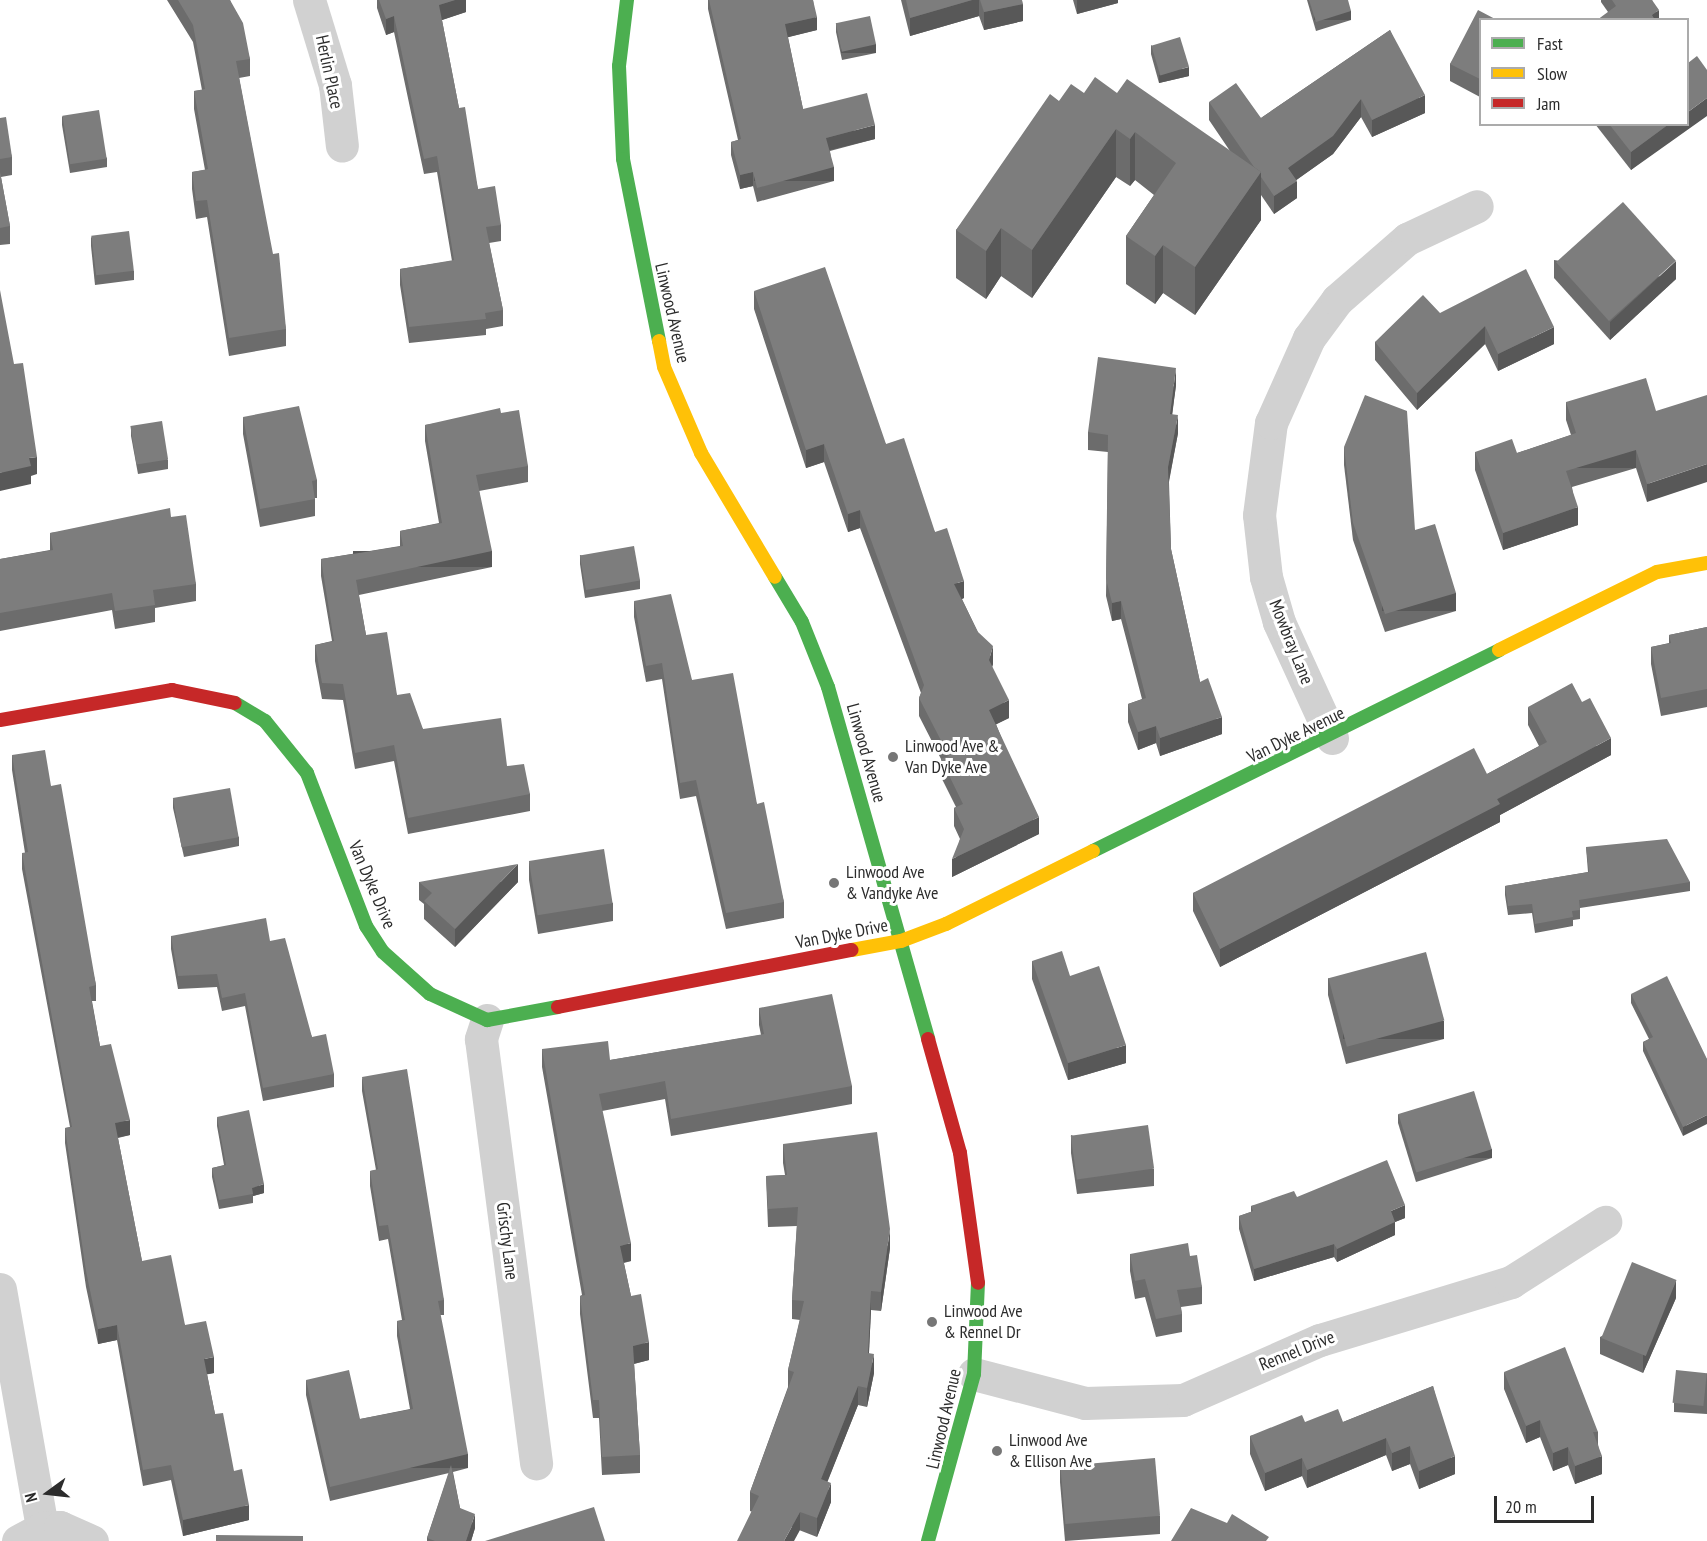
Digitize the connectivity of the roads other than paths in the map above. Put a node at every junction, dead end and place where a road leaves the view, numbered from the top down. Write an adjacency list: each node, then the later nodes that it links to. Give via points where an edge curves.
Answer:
1 (309, 0): 3 (street, Herlin Place, via 335,85)
2 (627, 0): 8 (street, Linwood Avenue, via 619,66 623,159 664,367 701,453 802,622 828,687)
3 (342, 146)
4 (1477, 206): 7 (street, Mowbray Lane, via 1407,239 1337,300 1309,338 1271,423 1259,515 1266,577 1280,621)
5 (1707, 563): 7 (street, Van Dyke Avenue, via 1657,572)
6 (0, 720): 9 (street, Van Dyke Drive, via 172,690 237,703 273,728 307,773 366,926 383,952 430,994)
7 (1332, 738): 8 (street, Van Dyke Avenue, via 984,910)
8 (901, 940): 9 (street, Van Dyke Drive); 12 (street, Linwood Avenue, via 960,1154 975,1231 980,1310)
9 (486, 1020): 13 (street, Grischy Lane, via 481,1039)
10 (1605, 1222): 12 (street, Rennel Drive, via 1510,1282 1320,1340 1183,1400 1085,1403)
11 (0, 1289): 14 (street)
12 (974, 1374): 16 (street, Linwood Avenue)
13 (536, 1464)
14 (30, 1535): 15 (street, via 60,1527)
15 (92, 1541)
16 (928, 1541)

